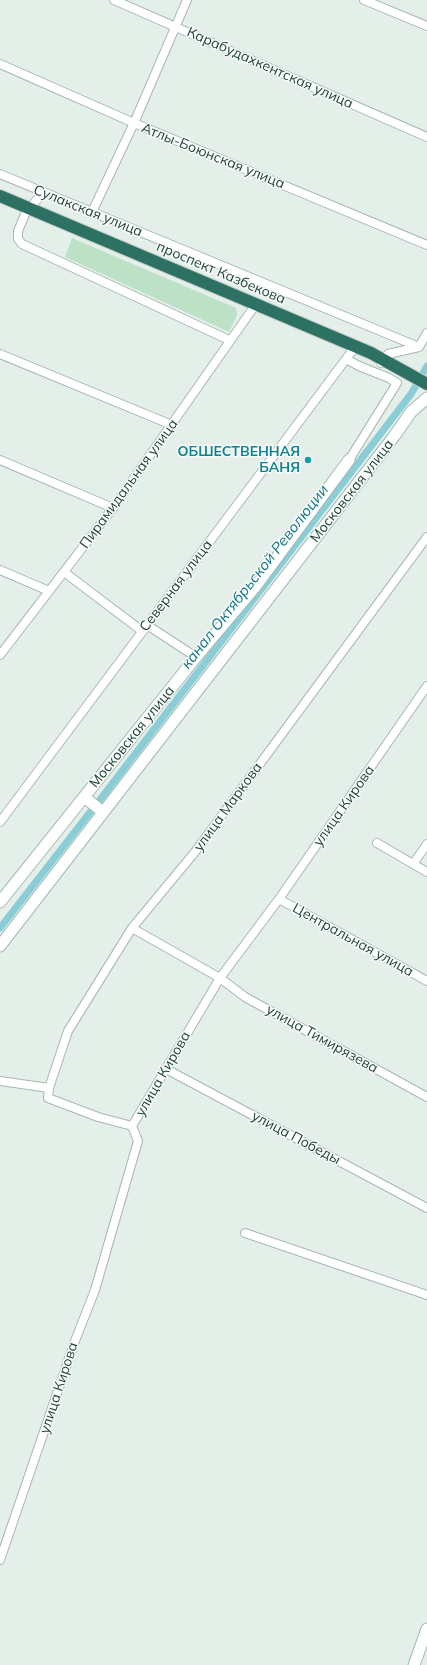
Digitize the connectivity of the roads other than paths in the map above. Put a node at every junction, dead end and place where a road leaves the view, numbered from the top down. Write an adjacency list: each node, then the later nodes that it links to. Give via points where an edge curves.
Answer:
1 (114, 0): 5 (street, Карабудахкентская улица)
2 (187, 0): 5 (street)
3 (369, 1): 4 (street)
4 (427, 26)
5 (175, 27): 7 (street); 8 (street, Карабудахкентская улица)
6 (0, 64): 7 (street, Атлы-Боюнская улица)
7 (134, 123): 14 (street); 15 (street, Атлы-Боюнская улица)
8 (427, 137)
9 (0, 174): 10 (street, Сулакская улица)
10 (44, 193): 13 (street); 14 (street, Сулакская улица)
11 (0, 196): 13 (highway, проспект Казбекова)
12 (0, 202): 13 (highway, проспект Казбекова)
13 (28, 210): 16 (highway, проспект Казбекова); 18 (street, via 18,231 18,239 22,244)
14 (92, 212): 19 (street, Сулакская улица)
15 (427, 245)
16 (255, 306): 18 (street, Пирамидальная улица); 21 (highway, проспект Казбекова); 22 (highway, проспект Казбекова)
17 (427, 333): 19 (street)
18 (229, 340): 24 (street, Пирамидальная улица)
19 (420, 347): 22 (street, via 388,354)
20 (0, 354): 24 (street)
21 (349, 355): 22 (highway, проспект Казбекова); 26 (street, Московская улица, via 359,366 397,383); 32 (street, Северная улица)
22 (382, 362): 23 (highway, проспект Казбекова)
23 (426, 388): 37 (main road, Московская улица, via 395,435)
24 (172, 425): 27 (street, Пирамидальная улица)
25 (0, 460): 27 (street)
26 (349, 460): 34 (main road, Московская улица, via 255,587)
27 (113, 508): 30 (street, Пирамидальная улица)
28 (427, 537): 45 (street, улица Маркова, via 195,852)
29 (0, 570): 31 (street)
30 (64, 572): 31 (street, Пирамидальная улица); 32 (street)
31 (49, 591): 33 (street, Пирамидальная улица)
32 (144, 628): 34 (street); 38 (street, Северная улица)
33 (0, 655)
34 (196, 657): 36 (main road, Московская улица)
35 (427, 686): 43 (street, улица Кирова)
36 (84, 797): 37 (main road); 44 (main road, Московская улица)
37 (103, 812): 46 (main road, Московская улица)
38 (0, 822)
39 (377, 843): 41 (street)
40 (427, 844): 41 (street)
41 (413, 864): 42 (street)
42 (427, 872)
43 (279, 899): 47 (street, улица Кирова); 48 (street, Центральная улица)
44 (0, 902)
45 (132, 928): 47 (street, улица Тимирязева); 51 (street, улица Маркова, via 68,1030)
46 (0, 946)
47 (220, 978): 49 (street, улица Кирова); 52 (street, улица Тимирязева, via 245,997)
48 (427, 981)
49 (166, 1069): 53 (street, улица Кирова); 54 (street, улица Победы)
50 (0, 1081): 51 (street)
51 (49, 1088): 53 (street, via 48,1098 98,1117)
52 (427, 1096)
53 (132, 1126): 57 (street, улица Кирова, via 138,1141 95,1290)
54 (427, 1208)
55 (245, 1233): 56 (street)
56 (427, 1295)
57 (0, 1560)
58 (427, 1628): 60 (main road)
59 (427, 1634): 60 (main road)
60 (416, 1665)

